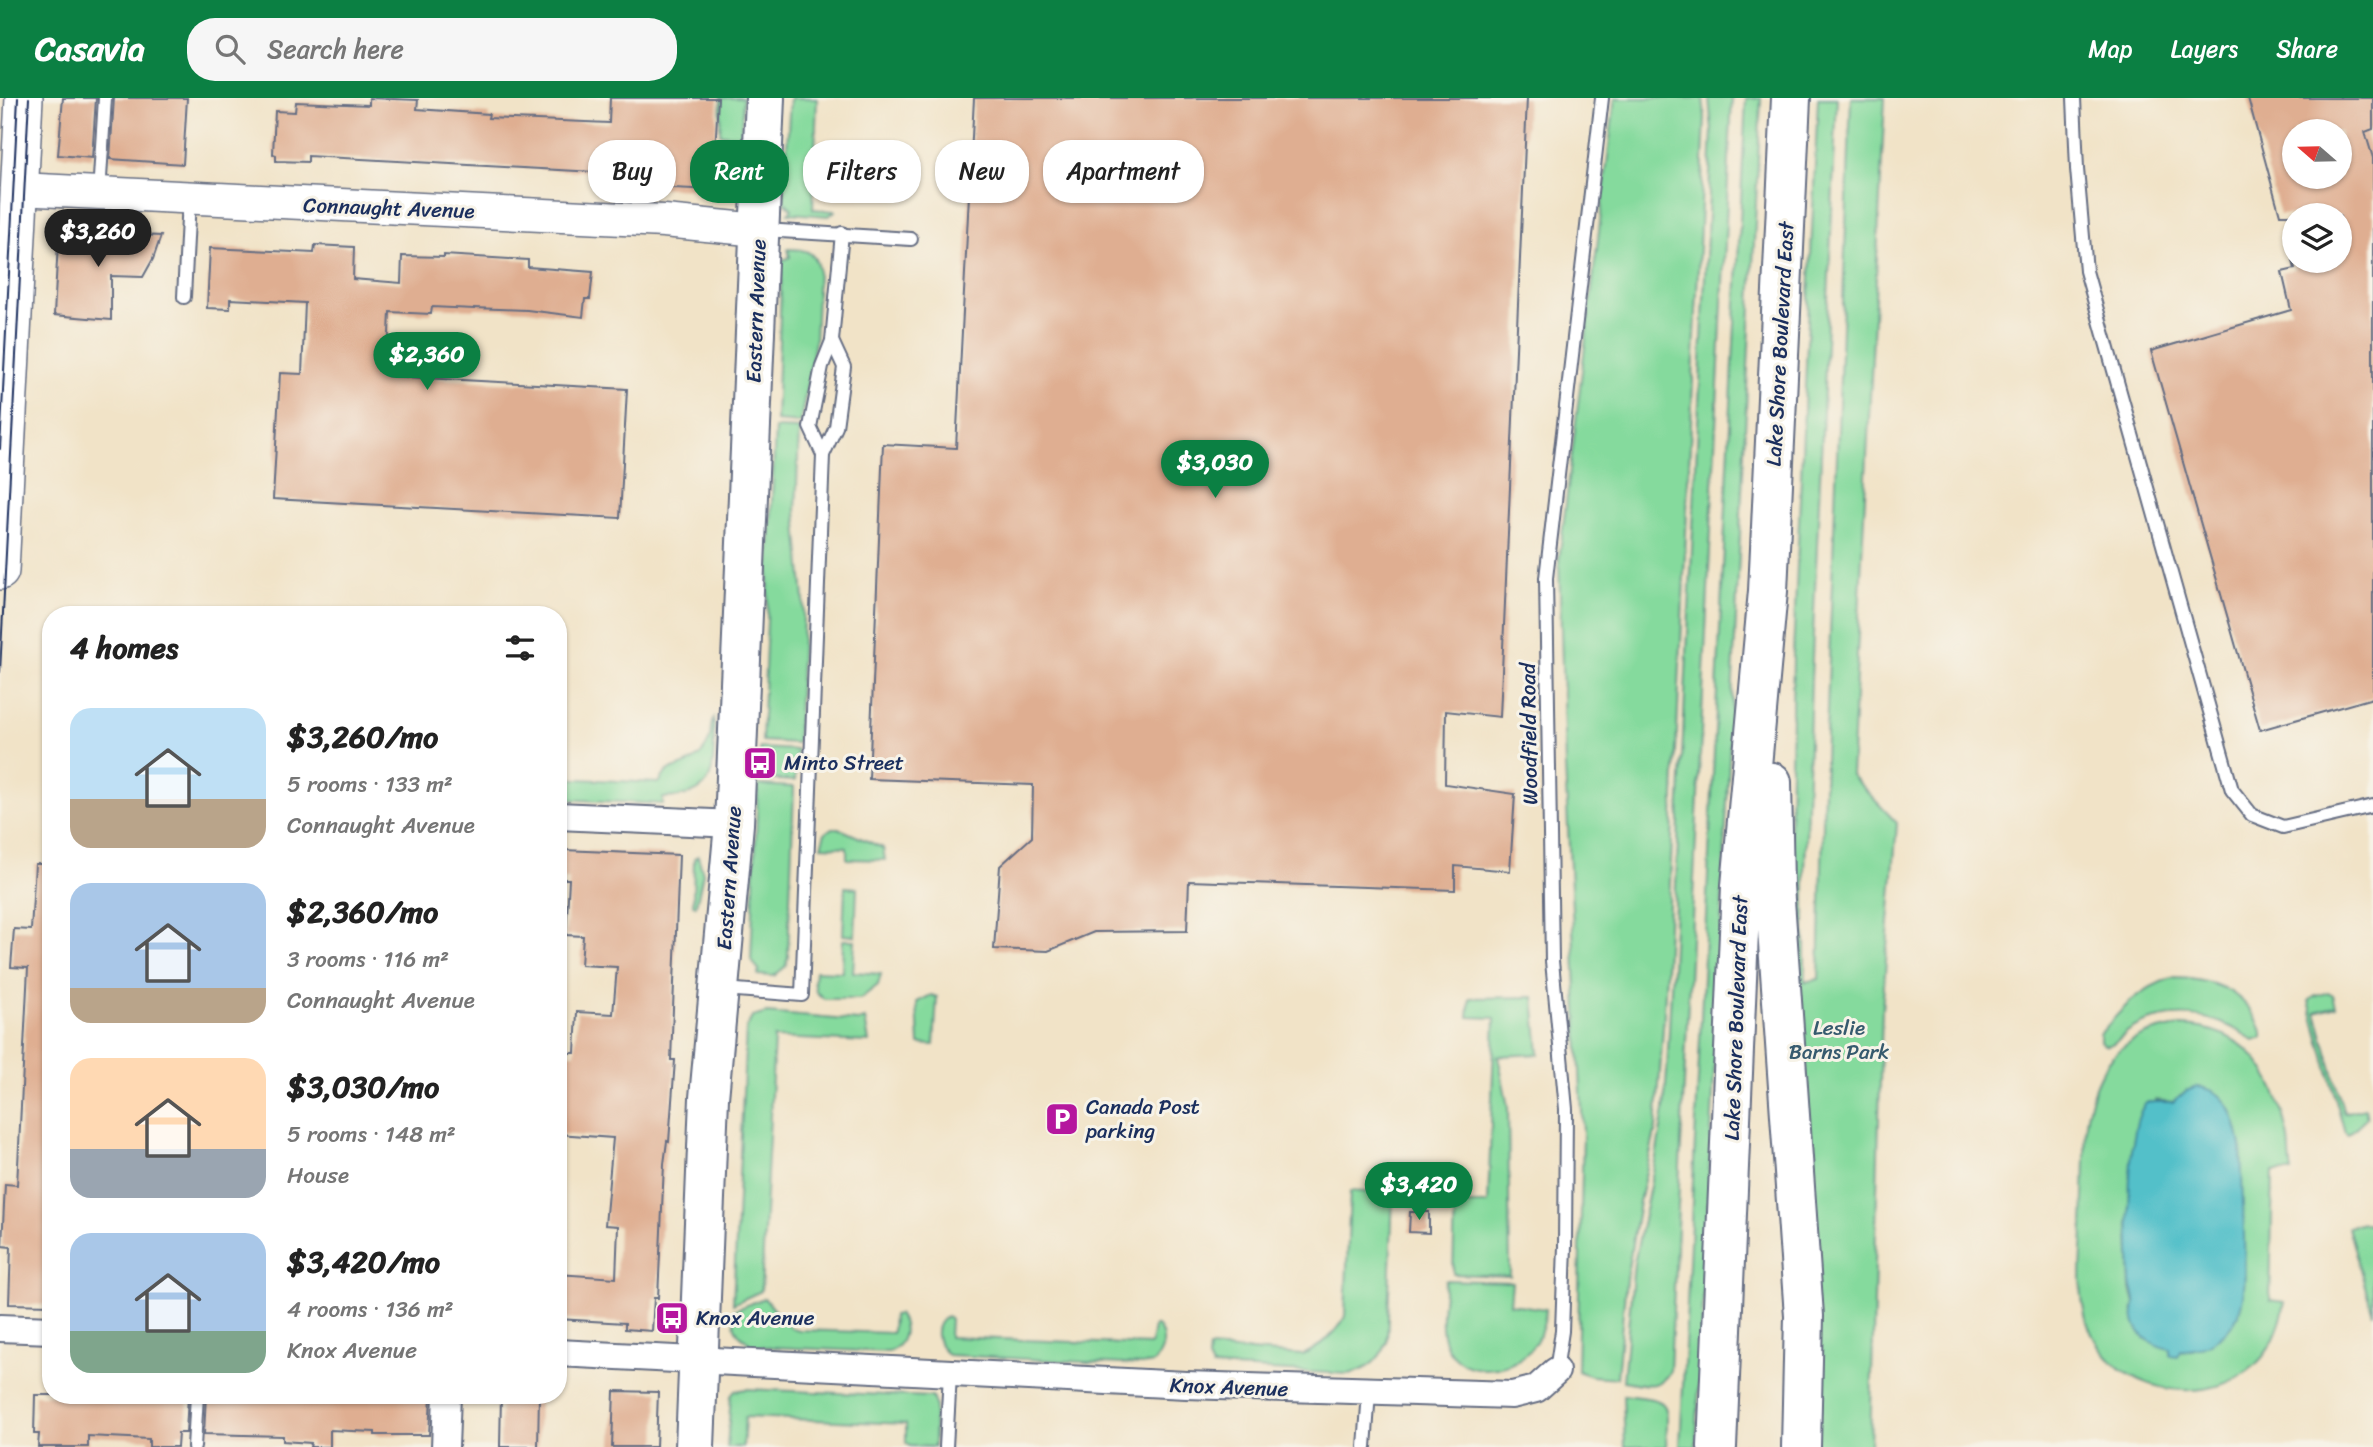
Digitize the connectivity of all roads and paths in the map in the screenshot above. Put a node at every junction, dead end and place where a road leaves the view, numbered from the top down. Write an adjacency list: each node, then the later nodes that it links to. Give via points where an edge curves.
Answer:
1 (24, 98): 7 (main road)
2 (105, 98): 8 (lane)
3 (765, 98): 10 (main road, Eastern Avenue)
4 (1602, 98): 26 (lane, Woodfield Road, via 1546,578 1552,961 1566,1109 1562,1331)
5 (1791, 98): 17 (main road, Lake Shore Boulevard East)
6 (2074, 98): 18 (lane, via 2086,271 2232,790 2252,815 2283,827)
7 (19, 189): 8 (street, Connaught Avenue); 16 (main road)
8 (99, 195): 9 (street, Connaught Avenue)
9 (189, 199): 10 (street, Connaught Avenue, via 664,221); 13 (lane)
10 (759, 230): 11 (lane); 20 (main road, Eastern Avenue)
11 (842, 233): 12 (lane); 14 (lane)
12 (911, 239)
13 (184, 297)
14 (832, 341): 15 (lane, via 810,427); 15 (lane, via 844,367 836,427)
15 (823, 455): 21 (lane, via 802,995)
16 (0, 571)
17 (1768, 591): 36 (main road, Lake Shore Boulevard East, via 1741,886); 37 (main road, Lake Shore Boulevard East, via 1774,887 1804,1316)
18 (2373, 806)
19 (567, 816): 20 (street)
20 (733, 824): 21 (main road, Eastern Avenue)
21 (721, 989): 25 (main road, Eastern Avenue, via 709,1098)
22 (0, 1328): 23 (street)
23 (42, 1330)
24 (567, 1354): 25 (street, Knox Avenue)
25 (698, 1361): 27 (street, Knox Avenue); 33 (main road, Eastern Avenue)
26 (1556, 1371): 28 (street, Knox Avenue, via 1536,1389 1512,1395)
27 (950, 1374): 28 (street, Knox Avenue); 34 (lane)
28 (1369, 1392): 35 (lane)
29 (196, 1404): 31 (lane)
30 (446, 1404): 32 (street)
31 (194, 1447)
32 (444, 1447)
33 (695, 1447)
34 (946, 1447)
35 (1365, 1447)
36 (1717, 1447)
37 (1801, 1447)

